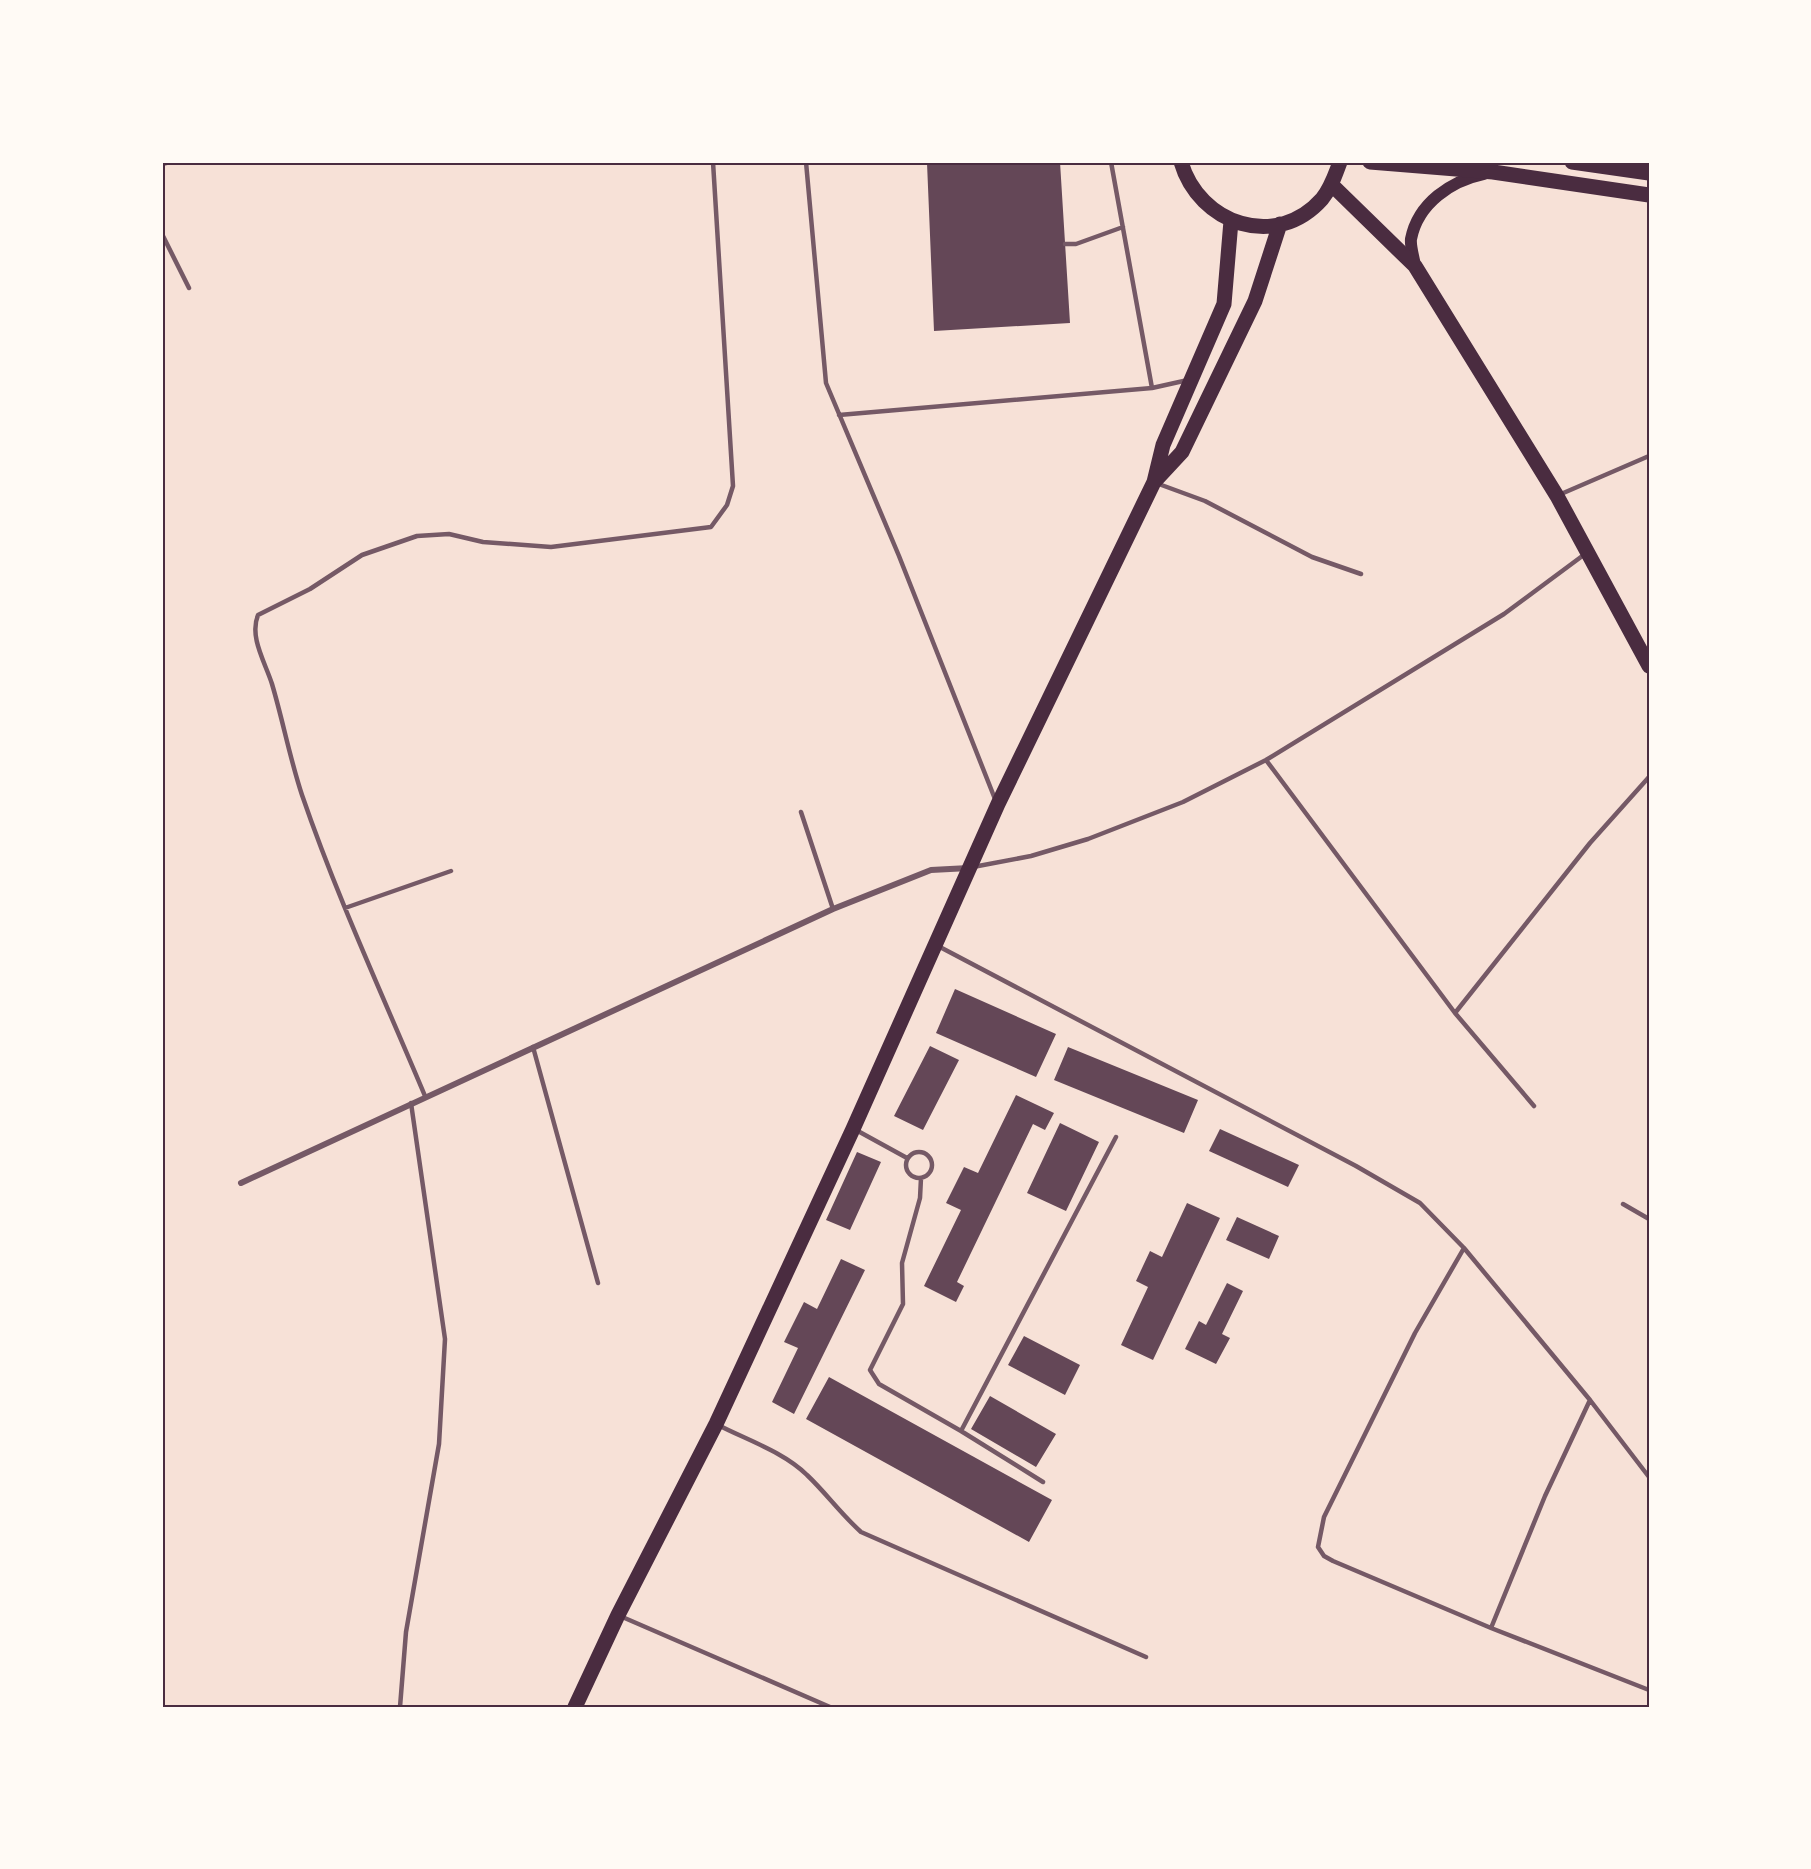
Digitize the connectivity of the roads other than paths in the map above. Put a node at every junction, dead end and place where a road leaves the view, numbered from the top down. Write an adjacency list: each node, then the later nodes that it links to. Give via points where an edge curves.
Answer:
1 (170, 162): 9 (lane)
2 (713, 162): 36 (lane, via 732,486 727,504 711,527 551,548 483,542 449,534 417,536 362,555 310,589 258,615 254,634 302,793)
3 (806, 162): 23 (lane, via 826,383)
4 (1112, 162): 16 (lane)
5 (1181, 162): 14 (main road, via 1198,198)
6 (1340, 162): 12 (main road)
7 (1370, 162): 10 (main road)
8 (1572, 162): 11 (main road)
9 (162, 164)
10 (1494, 172): 13 (main road); 19 (main road, via 1468,177 1434,198 1411,239)
11 (1649, 173)
12 (1332, 185): 15 (main road, via 1310,210); 19 (main road)
13 (1649, 195)
14 (1231, 221): 15 (main road, via 1247,225); 21 (main road, via 1224,304)
15 (1280, 224): 25 (main road, via 1255,301 1182,452)
16 (1123, 227): 18 (lane, via 1076,244); 22 (lane)
17 (162, 234): 20 (lane)
18 (1065, 244)
19 (1415, 266): 26 (main road)
20 (189, 288)
21 (1191, 379): 22 (lane); 25 (main road, via 1164,445)
22 (1152, 388): 23 (lane)
23 (839, 415): 32 (lane)
24 (1649, 456): 26 (lane)
25 (1154, 482): 28 (lane, via 1205,501 1312,557); 32 (main road)
26 (1557, 496): 27 (main road)
27 (1587, 552): 29 (main road); 30 (lane, via 1504,614)
28 (1361, 574)
29 (1649, 666)
30 (1266, 760): 34 (lane, via 1183,802 1088,839); 39 (lane)
31 (1649, 777): 39 (lane, via 1590,843)
32 (998, 804): 34 (main road)
33 (801, 812): 37 (lane)
34 (970, 868): 37 (street, via 931,870); 38 (main road)
35 (451, 871): 36 (lane)
36 (345, 908): 41 (lane)
37 (833, 909): 40 (street)
38 (934, 944): 44 (main road); 51 (lane, via 1356,1166 1420,1203)
39 (1455, 1013): 43 (lane)
40 (533, 1047): 41 (street); 52 (lane)
41 (425, 1096): 42 (street)
42 (411, 1103): 48 (street); 62 (lane, via 445,1339 440,1444 406,1632)
43 (1534, 1106)
44 (853, 1129): 46 (lane); 54 (main road)
45 (1116, 1137): 55 (lane)
46 (908, 1158): 47 (lane, via 910,1175); 47 (lane, via 923,1152 931,1160 931,1171)
47 (921, 1178): 55 (lane, via 920,1198 902,1263 903,1304 870,1370 879,1384)
48 (241, 1183)
49 (1623, 1204): 50 (lane)
50 (1649, 1219)
51 (1464, 1248): 53 (lane); 59 (lane, via 1415,1333 1323,1517 1318,1547 1332,1561)
52 (598, 1283)
53 (1590, 1400): 56 (lane); 59 (lane, via 1545,1496)
54 (716, 1424): 58 (main road); 60 (lane, via 806,1474 861,1532)
55 (961, 1431): 57 (lane)
56 (1649, 1477)
57 (1043, 1482)
58 (618, 1615): 63 (main road); 64 (lane)
59 (1491, 1628): 61 (lane)
60 (1146, 1658)
61 (1649, 1690)
62 (400, 1707)
63 (575, 1707)
64 (830, 1707)

